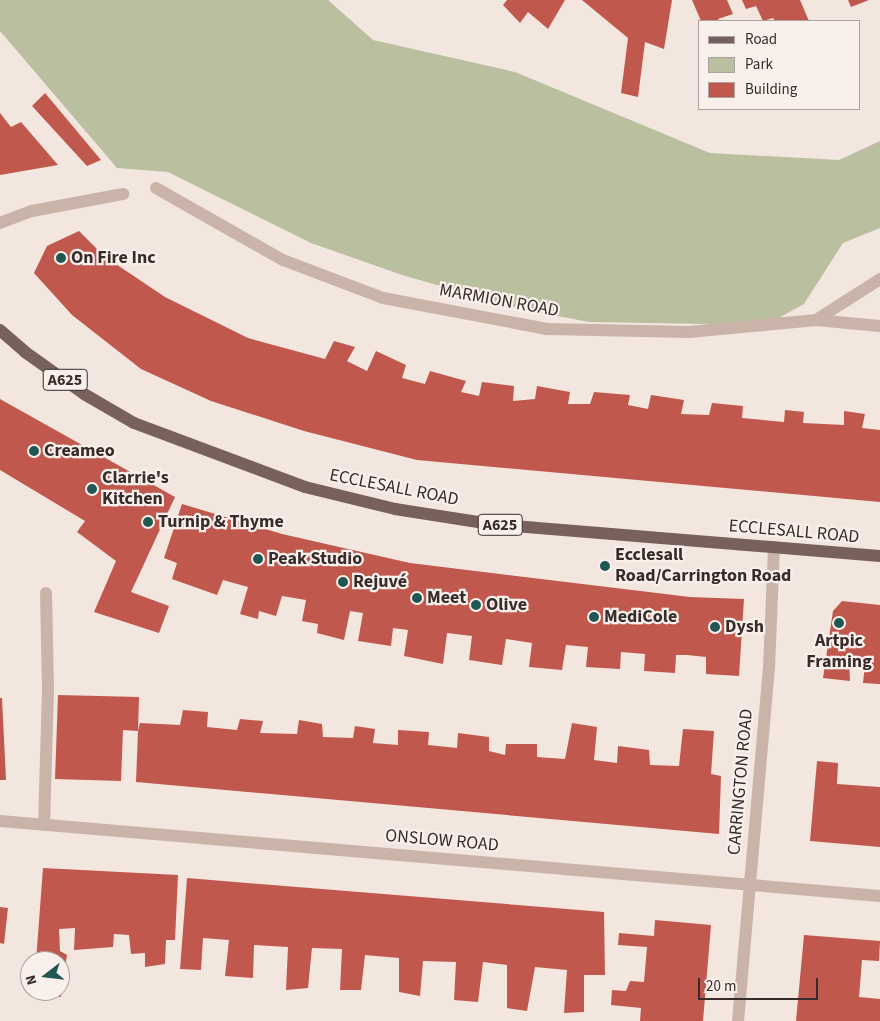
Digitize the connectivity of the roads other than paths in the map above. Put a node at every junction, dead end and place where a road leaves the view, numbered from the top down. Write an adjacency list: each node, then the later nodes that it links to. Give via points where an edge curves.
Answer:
1 (156, 188): 5 (street, MARMION ROAD, via 283,260 383,298 547,329 689,332)
2 (123, 194): 3 (street, via 32,212)
3 (0, 223)
4 (880, 279): 5 (street, MARMION ROAD)
5 (816, 320): 6 (street)
6 (880, 326)
7 (0, 330): 8 (main road, ECCLESALL ROAD / A625, via 84,394 134,423 305,487 395,509 491,524)
8 (774, 547): 9 (main road, ECCLESALL ROAD / A625); 13 (street, CARRINGTON ROAD, via 768,667)
9 (880, 556)
10 (46, 593): 12 (street, via 48,688)
11 (0, 821): 12 (street, ONSLOW ROAD)
12 (44, 825): 13 (street, ONSLOW ROAD)
13 (749, 884): 14 (street, ONSLOW ROAD); 15 (street, CARRINGTON ROAD)
14 (880, 896)
15 (738, 1021)

